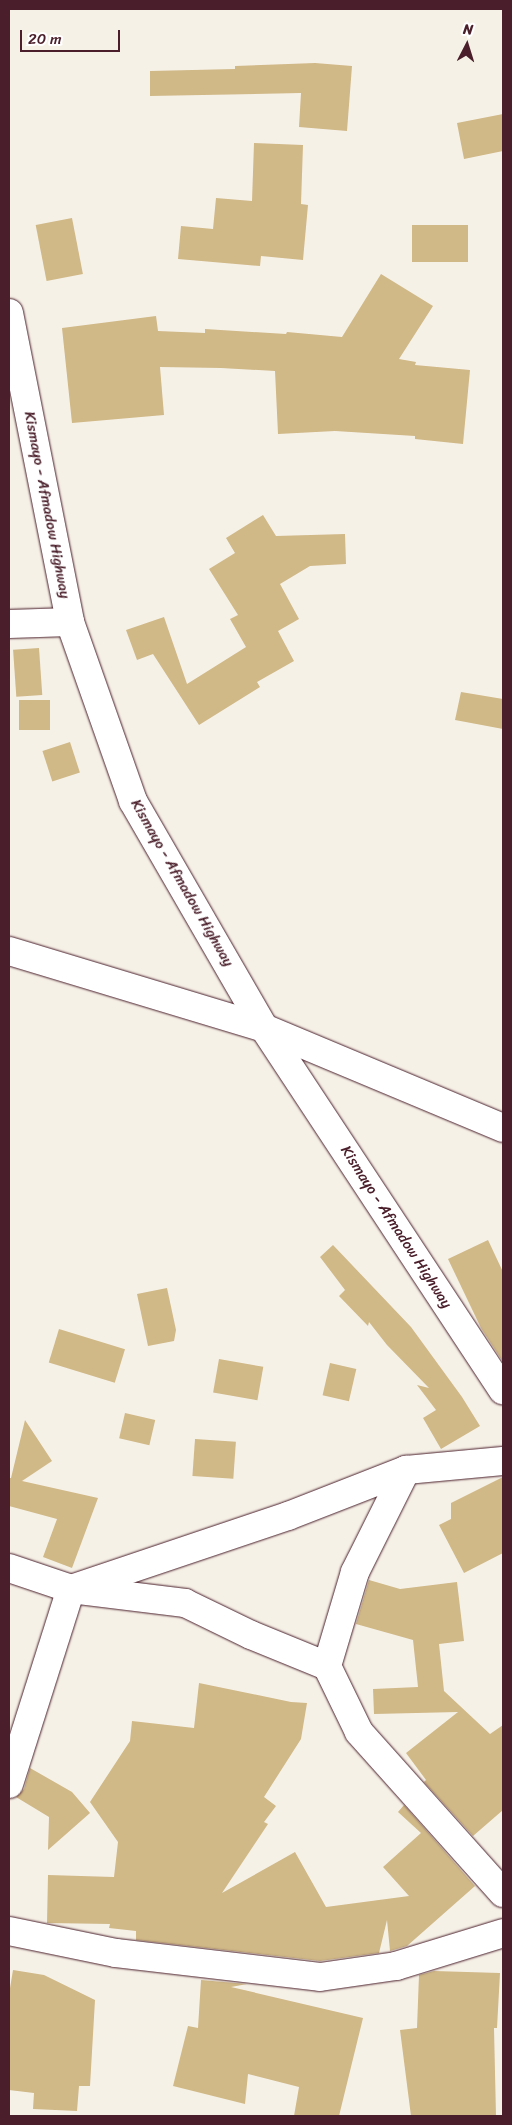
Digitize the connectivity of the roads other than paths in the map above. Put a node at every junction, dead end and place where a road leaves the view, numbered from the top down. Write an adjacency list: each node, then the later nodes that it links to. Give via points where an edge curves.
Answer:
1 (9, 313): 2 (street, Kismayo - Afmadow Highway)
2 (70, 622): 3 (street); 5 (street, Kismayo - Afmadow Highway, via 133,801)
3 (9, 624)
4 (9, 951): 5 (street)
5 (264, 1028): 6 (street); 7 (street, Kismayo - Afmadow Highway)
6 (503, 1128)
7 (503, 1390)
8 (503, 1461): 9 (street)
9 (406, 1470): 11 (street, via 288,1516); 12 (street, via 355,1572)
10 (9, 1568): 11 (street)
11 (71, 1589): 12 (street, via 185,1603); 13 (street)
12 (327, 1666): 14 (street, via 359,1732)
13 (9, 1784)
14 (503, 1894)
15 (9, 1931): 16 (street, via 116,1952 320,1977 396,1966)
16 (503, 1933)

